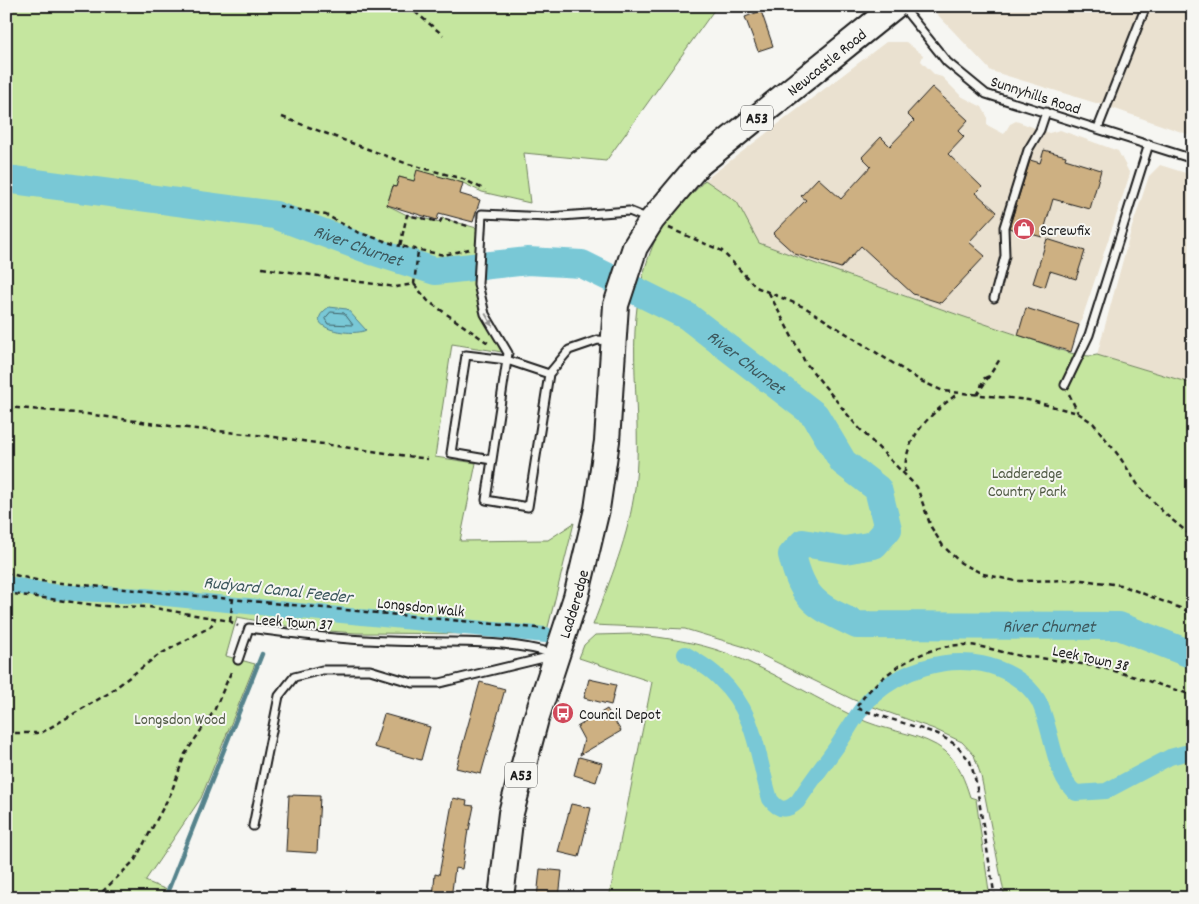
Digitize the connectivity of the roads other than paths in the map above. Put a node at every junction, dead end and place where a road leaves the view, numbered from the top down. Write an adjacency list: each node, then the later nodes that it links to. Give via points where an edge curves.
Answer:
1 (895, 6): 8 (highway, Newcastle Road / A53, via 698,165)
2 (902, 6): 4 (lane, Sunnyhills Road, via 947,62 986,94)
3 (1146, 6): 5 (lane)
4 (1046, 112): 5 (lane, Sunnyhills Road); 9 (lane, via 1028,150 1004,227 1005,256)
5 (1098, 128): 6 (lane, Sunnyhills Road)
6 (1149, 144): 7 (lane, Sunnyhills Road); 14 (lane, via 1089,335)
7 (1193, 159)
8 (652, 220): 10 (highway, Newcastle Road / A53, via 635,246); 12 (lane, one-way to 12, via 629,211 548,217 482,214 478,284 485,314)
9 (994, 298)
10 (616, 305): 11 (highway, Ladderedge / A53)
11 (613, 341): 13 (lane, via 598,340 569,350); 16 (highway, Ladderedge / A53, via 607,441 597,509)
12 (508, 356): 13 (lane); 15 (lane); 15 (lane, via 466,355 451,453)
13 (548, 374): 15 (lane, via 528,507 486,500)
14 (1065, 386)
15 (492, 460)
16 (561, 644): 17 (lane, Leek Town 37, via 531,647 388,641 249,628); 18 (lane, via 440,683 412,683 370,670 322,670 294,677 279,696); 19 (highway, Ladderedge / A53, via 536,719 511,813)
17 (238, 660)
18 (253, 826)
19 (501, 898)

